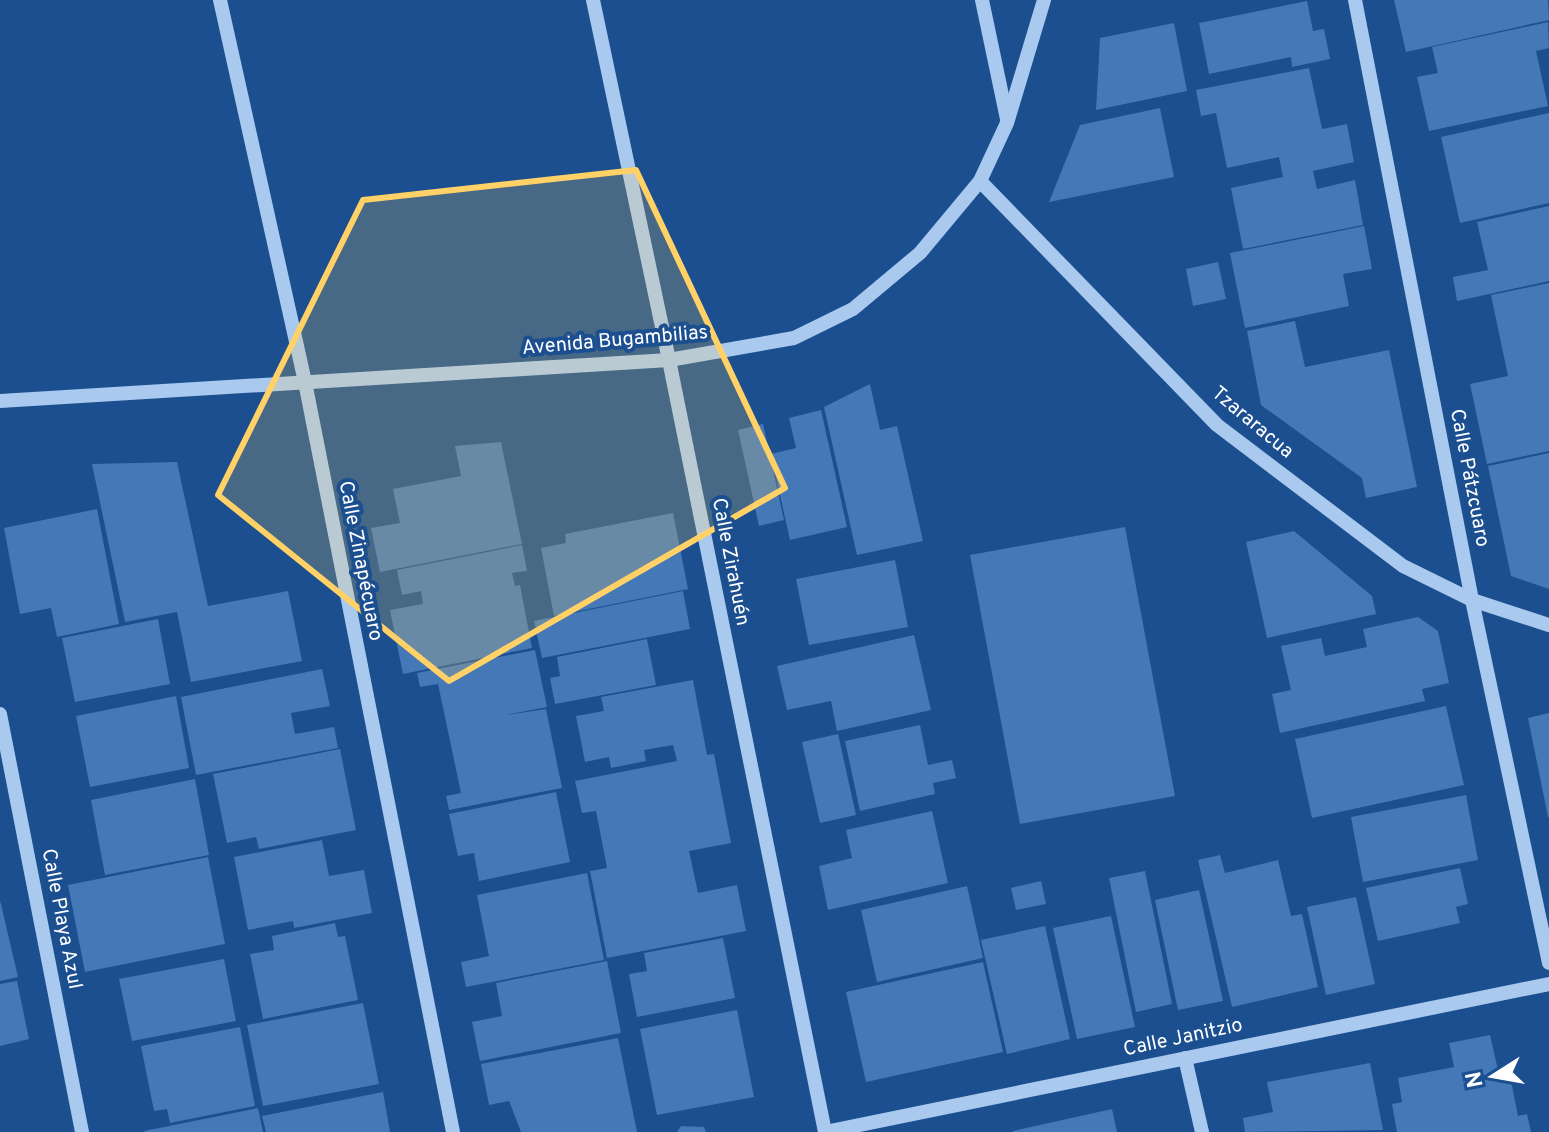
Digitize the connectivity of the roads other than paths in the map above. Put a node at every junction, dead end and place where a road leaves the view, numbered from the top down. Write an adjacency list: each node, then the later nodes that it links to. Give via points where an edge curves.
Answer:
1 (220, 0): 9 (street, Calle Zinapécuaro)
2 (593, 0): 8 (street, Calle Zirahuén)
3 (982, 0): 6 (street)
4 (1044, 0): 6 (street, Avenida Bugambilias)
5 (1355, 0): 11 (street, Calle Pátzcuaro)
6 (1007, 123): 7 (street, Avenida Bugambilias)
7 (980, 181): 8 (street, Avenida Bugambilias, via 920,253 853,309 794,338); 11 (street, Tzararacua, via 1217,425 1403,566)
8 (669, 360): 9 (street, Avenida Bugambilias); 19 (street, Calle Zirahuén)
9 (305, 382): 10 (street, Avenida Bugambilias); 18 (street, Calle Zinapécuaro)
10 (0, 401)
11 (1472, 600): 12 (street, Tzararacua); 14 (street, Calle Pátzcuaro)
12 (1549, 625)
13 (0, 714): 17 (street, Calle Playa Azul)
14 (1549, 963)
15 (1549, 984): 16 (street, Calle Janitzio)
16 (1185, 1058): 19 (street, Calle Janitzio); 20 (street)
17 (82, 1132)
18 (453, 1132)
19 (825, 1132)
20 (1202, 1132)

